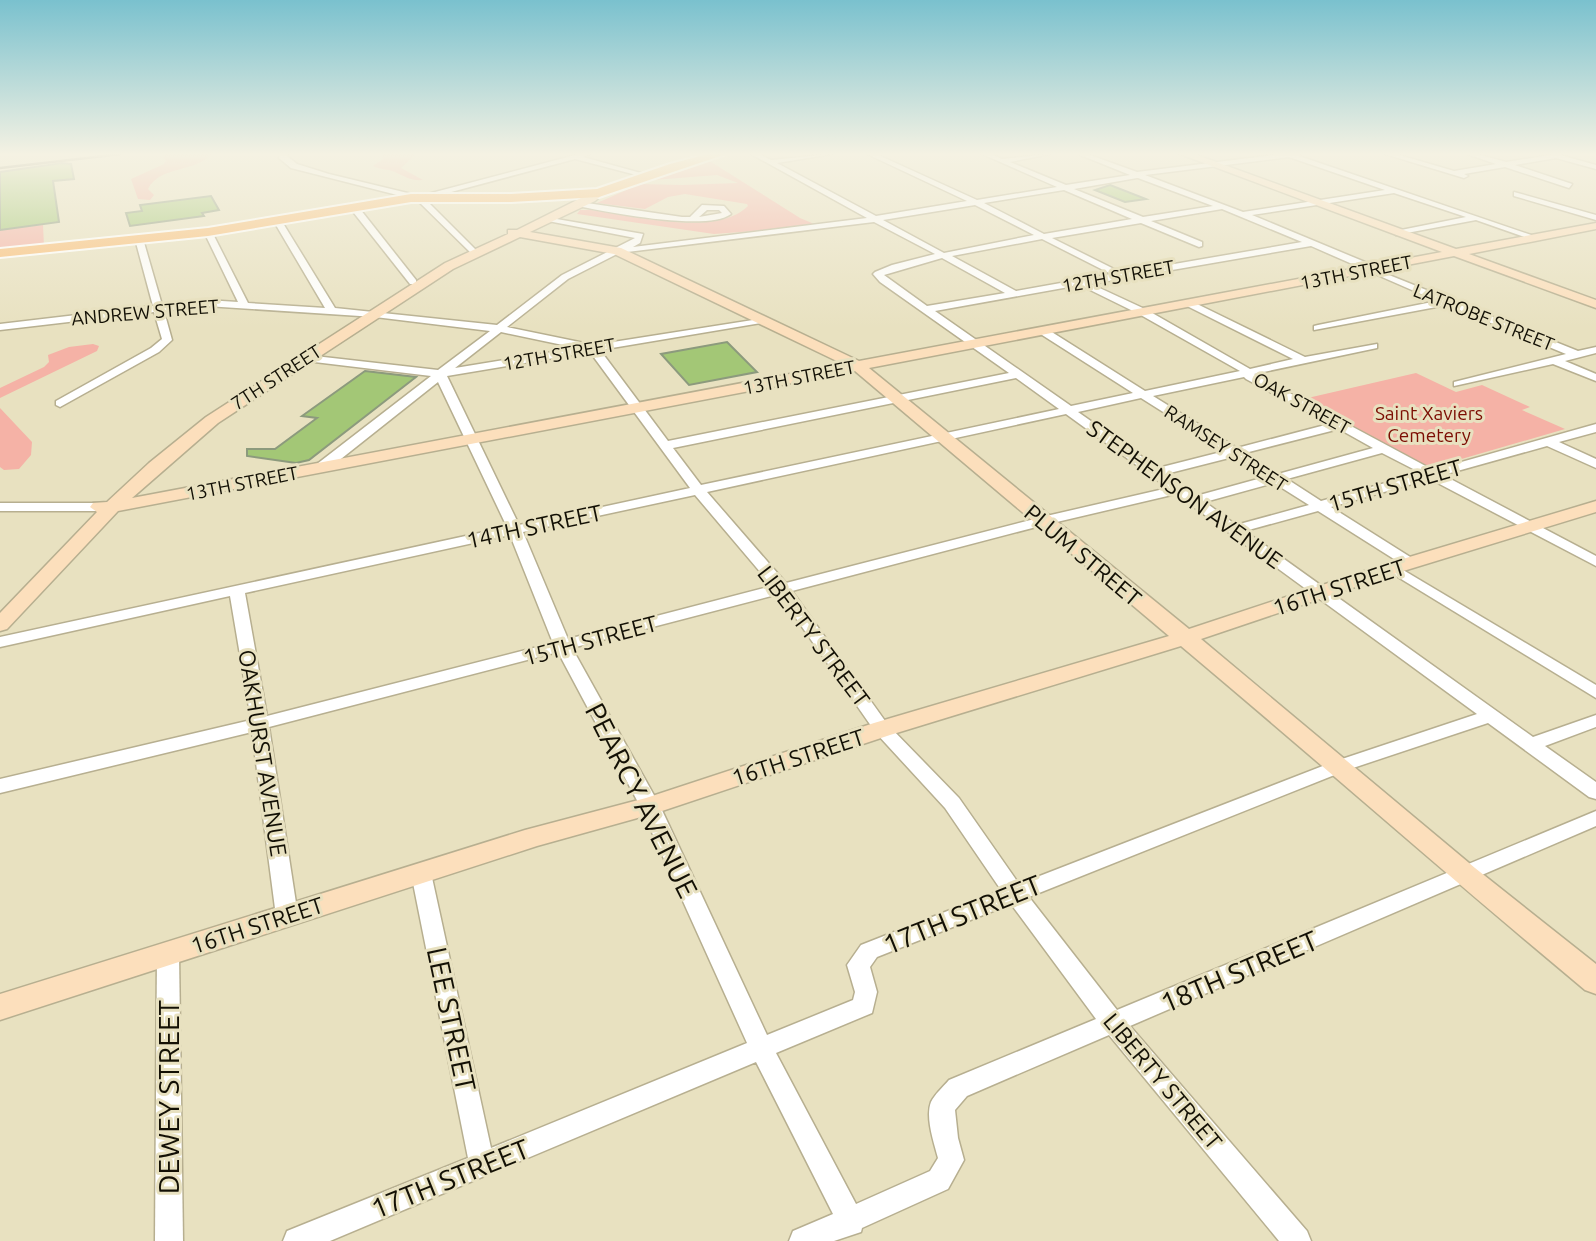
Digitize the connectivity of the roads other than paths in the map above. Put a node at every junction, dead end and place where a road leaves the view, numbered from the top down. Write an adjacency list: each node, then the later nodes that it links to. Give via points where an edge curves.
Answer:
1 (320, 212): 22 (main road)
2 (358, 212): 40 (street)
3 (433, 212): 34 (street)
4 (557, 212): 26 (street, 7TH STREET)
5 (563, 212): 19 (street, 7TH STREET)
6 (639, 212): 20 (street)
7 (866, 212): 21 (street)
8 (922, 212): 21 (street)
9 (995, 212): 28 (street)
10 (1124, 212): 23 (street)
11 (1193, 212): 23 (street)
12 (1234, 212): 17 (street, LATROBE STREET)
13 (1261, 212): 17 (street)
14 (1341, 212): 27 (street)
15 (1458, 212): 18 (street)
16 (1560, 212): 24 (street)
17 (1242, 215): 31 (street, LATROBE STREET)
18 (1477, 218): 27 (street); 29 (street)
19 (548, 219): 26 (street, 7TH STREET); 33 (street, via 640,236)
20 (692, 219)
21 (879, 219): 33 (street); 37 (street)
22 (276, 220): 25 (main road); 49 (street)
23 (1144, 220): 28 (street); 32 (street)
24 (1595, 225): 29 (street, 13TH STREET)
25 (208, 232): 30 (main road); 46 (street)
26 (515, 232): 33 (street, PLUM STREET); 34 (street, 7TH STREET)
27 (1399, 233): 36 (street)
28 (1046, 237): 37 (street); 39 (street)
29 (1536, 238): 36 (street, 13TH STREET)
30 (139, 239): 35 (main road); 47 (street)
31 (1311, 243): 38 (street, LATROBE STREET); 39 (street, 12TH STREET)
32 (1199, 244)
33 (617, 251): 52 (street, PLUM STREET); 55 (street, via 565,277)
34 (472, 252): 40 (street, 7TH STREET); 51 (street, 7TH STREET)
35 (0, 253)
36 (1455, 253): 38 (street, 13TH STREET); 45 (street)
37 (944, 255): 42 (street); 48 (street, STEPHENSON AVENUE, via 882,269 878,274)
38 (1374, 269): 43 (street, LATROBE STREET); 44 (street, 13TH STREET)
39 (1121, 276): 41 (street, 12TH STREET)
40 (413, 282): 51 (street, 7TH STREET)
41 (1083, 283): 42 (street, 12TH STREET); 50 (street, OAK STREET)
42 (1015, 294): 48 (street, 12TH STREET)
43 (1448, 302): 54 (street); 61 (street, LATROBE STREET)
44 (1190, 304): 50 (street, 13TH STREET); 64 (street)
45 (1596, 304)
46 (244, 305): 47 (street, ANDREW STREET, via 206,303); 49 (street, ANDREW STREET)
47 (159, 309): 53 (street, ANDREW STREET); 73 (street, via 167,336 164,344)
48 (926, 309): 57 (street, STEPHENSON AVENUE)
49 (332, 311): 51 (street)
50 (1143, 312): 56 (street, 13TH STREET); 66 (street, OAK STREET)
51 (369, 314): 55 (street); 62 (street, 7TH STREET); 95 (street, 7TH STREET, via 197,421 162,448)
52 (761, 320): 59 (street, 12TH STREET); 65 (street, PLUM STREET)
53 (0, 327)
54 (1318, 328)
55 (500, 329): 59 (street); 67 (street)
56 (1043, 331): 57 (street, 13TH STREET); 71 (street, RAMSEY STREET)
57 (977, 344): 65 (street, 13TH STREET); 68 (street, STEPHENSON AVENUE)
58 (1373, 346): 64 (street, 14TH STREET)
59 (593, 348): 67 (street, 12TH STREET); 74 (street, LIBERTY STREET)
60 (1596, 351): 61 (street)
61 (1578, 355): 63 (street)
62 (306, 358): 67 (street); 95 (street, 7TH STREET, via 179,444)
63 (1553, 360): 69 (street, LATROBE STREET); 70 (street)
64 (1305, 361): 66 (street, 14TH STREET)
65 (858, 366): 72 (street, PLUM STREET); 74 (street, 13TH STREET)
66 (1247, 373): 71 (street, 14TH STREET); 76 (street, OAK STREET)
67 (440, 374): 79 (street, PEARCY AVENUE); 85 (street)
68 (1019, 374): 72 (street); 75 (street, STEPHENSON AVENUE)
69 (1596, 378)
70 (1458, 384)
71 (1144, 395): 75 (street, 14TH STREET); 83 (street, RAMSEY STREET)
72 (896, 399): 78 (street, PLUM STREET); 81 (street)
73 (60, 403)
74 (639, 407): 79 (street, 13TH STREET); 81 (street, LIBERTY STREET)
75 (1069, 411): 78 (street, 14TH STREET); 86 (street, STEPHENSON AVENUE)
76 (1341, 425): 82 (street, OAK STREET); 83 (street)
77 (1596, 429): 80 (street, 15TH STREET)
78 (941, 437): 89 (street, 14TH STREET); 96 (street, PLUM STREET)
79 (470, 438): 85 (street, 13TH STREET); 98 (street, PEARCY AVENUE)
80 (1549, 442): 84 (street); 87 (street, 15TH STREET)
81 (667, 445): 89 (street, LIBERTY STREET)
82 (1382, 449): 87 (street, OAK STREET); 88 (street)
83 (1233, 453): 86 (street); 88 (street, RAMSEY STREET)
84 (1596, 464)
85 (322, 467): 95 (street, 13TH STREET)
86 (1155, 473): 90 (street, STEPHENSON AVENUE)
87 (1430, 475): 92 (street, 15TH STREET); 97 (street, OAK STREET)
88 (1273, 478): 91 (street); 92 (street, RAMSEY STREET)
89 (698, 490): 98 (street, 14TH STREET); 102 (street, LIBERTY STREET)
90 (1178, 490): 91 (street, STEPHENSON AVENUE); 96 (street, 15TH STREET)
91 (1194, 501): 99 (street, STEPHENSON AVENUE)
92 (1319, 506): 99 (street, 15TH STREET); 101 (street, RAMSEY STREET)
93 (1596, 506): 97 (street, 16TH STREET)
94 (0, 507): 95 (street, 13TH STREET)
95 (105, 507): 105 (street, 7TH STREET); 106 (street, 7TH STREET)
96 (1042, 522): 102 (street, 15TH STREET); 107 (street, PLUM STREET)
97 (1530, 527): 100 (street, OAK STREET); 101 (street, 16TH STREET)
98 (515, 530): 103 (street, 14TH STREET); 109 (street, PEARCY AVENUE)
99 (1234, 530): 104 (street, STEPHENSON AVENUE)
100 (1596, 562)
101 (1401, 566): 104 (street, 16TH STREET); 110 (street, RAMSEY STREET)
102 (782, 588): 109 (street, 15TH STREET); 114 (street, LIBERTY STREET)
103 (237, 591): 108 (street, 14TH STREET); 113 (street, OAKHURST AVENUE)
104 (1320, 592): 107 (street, 16TH STREET); 111 (street, STEPHENSON AVENUE)
105 (0, 610)
106 (0, 625)
107 (1184, 638): 114 (street, 16TH STREET); 116 (street, PLUM STREET)
108 (0, 642)
109 (563, 647): 113 (street, 15TH STREET); 119 (street, PEARCY AVENUE)
110 (1596, 693)
111 (1490, 716): 115 (street, STEPHENSON AVENUE); 116 (street, 17TH STREET)
112 (1596, 721): 115 (street)
113 (260, 724): 117 (street, 15TH STREET); 124 (street, OAKHURST AVENUE)
114 (882, 729): 119 (street, 16TH STREET); 123 (street, LIBERTY STREET, via 952,803)
115 (1530, 745): 118 (street, STEPHENSON AVENUE)
116 (1339, 766): 122 (street, PLUM STREET); 123 (street, 17TH STREET)
117 (0, 786)
118 (1596, 792)
119 (650, 806): 121 (street, 16TH STREET); 129 (street, PEARCY AVENUE)
120 (1596, 818): 122 (street, 18TH STREET)
121 (421, 873): 124 (street, 16TH STREET); 130 (street, LEE STREET)
122 (1465, 876): 126 (street, PLUM STREET); 128 (street, 18TH STREET)
123 (1014, 893): 128 (street, LIBERTY STREET); 129 (street, 17TH STREET, via 869,951 858,965 866,992 864,1006)
124 (287, 916): 125 (street, 16TH STREET)
125 (168, 954): 127 (street, 16TH STREET); 132 (street, DEWEY STREET)
126 (1596, 981)
127 (0, 1007)
128 (1114, 1024): 131 (street, 18TH STREET, via 958,1088 942,1106 951,1160 939,1180); 135 (street, LIBERTY STREET)
129 (762, 1050): 130 (street, 17TH STREET); 131 (street, PEARCY AVENUE)
130 (482, 1165): 133 (street, 17TH STREET)
131 (851, 1222): 134 (street, 18TH STREET)
132 (169, 1241)
133 (297, 1241)
134 (803, 1241)
135 (1297, 1241)

